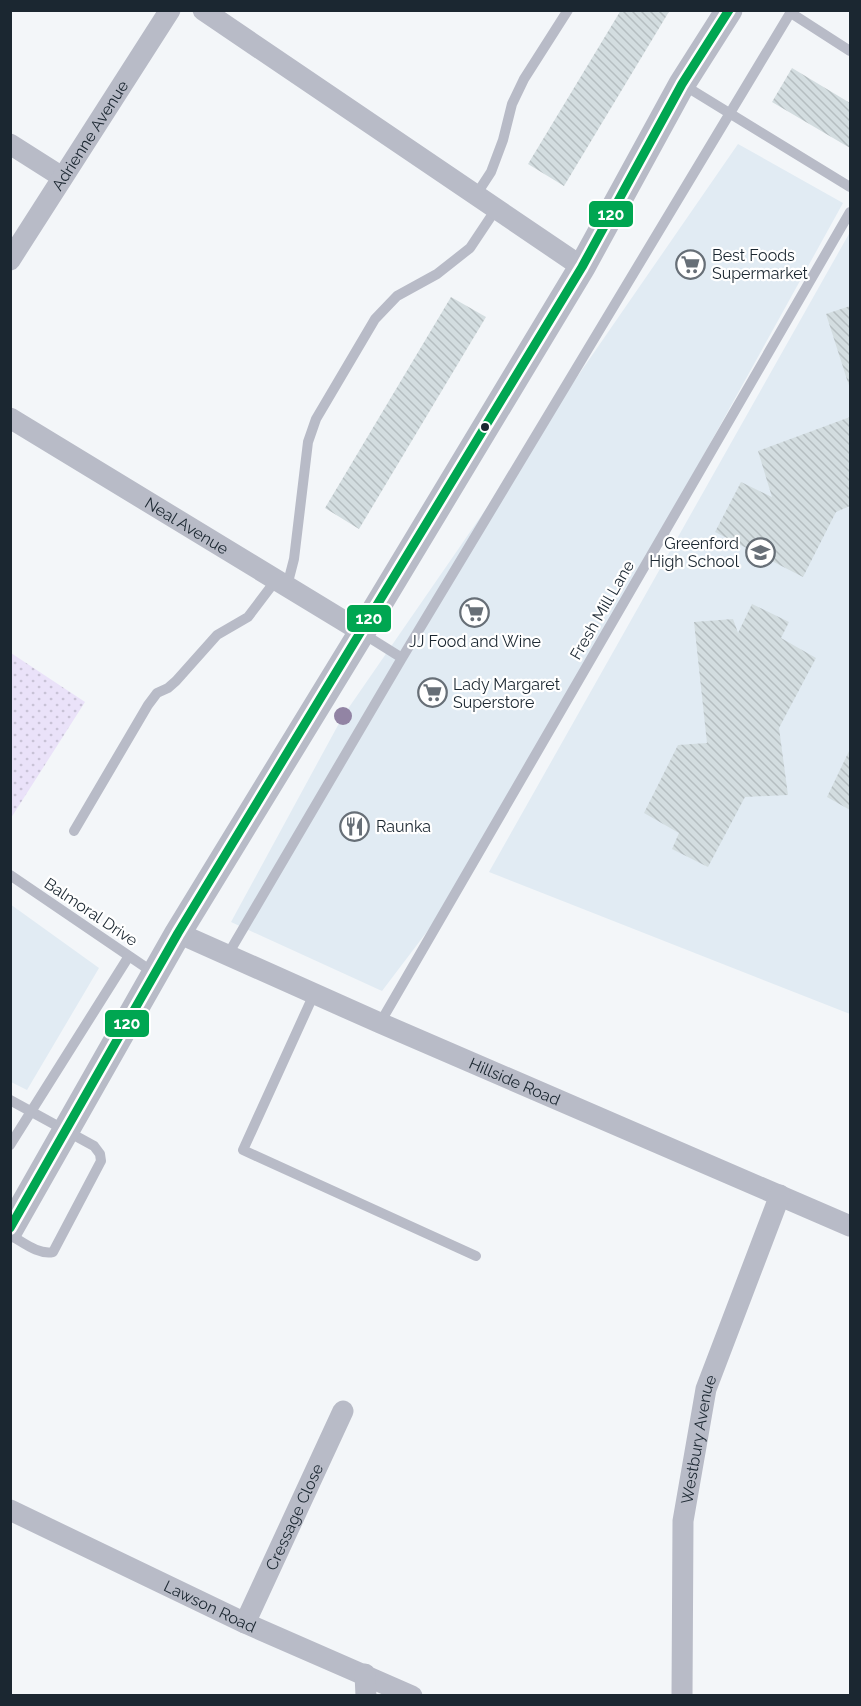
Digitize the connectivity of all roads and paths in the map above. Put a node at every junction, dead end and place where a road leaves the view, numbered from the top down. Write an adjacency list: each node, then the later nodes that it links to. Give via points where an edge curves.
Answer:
1 (203, 10): 12 (street)
2 (568, 10): 12 (lane, via 524,79 491,172)
3 (729, 10): 7 (street)
4 (167, 12): 10 (street, Adrienne Avenue)
5 (791, 12): 6 (lane); 8 (lane)
6 (850, 51)
7 (682, 84): 8 (lane); 16 (street)
8 (731, 113): 11 (lane); 20 (lane)
9 (10, 144): 10 (street)
10 (62, 177): 15 (street, Adrienne Avenue)
11 (850, 187)
12 (476, 195): 13 (street)
13 (496, 209): 16 (street); 18 (lane, via 470,248 436,274 397,296 375,319 316,418 308,442 294,559)
14 (850, 212): 28 (lane, Fresh Mill Lane)
15 (10, 260)
16 (582, 267): 19 (street)
17 (10, 418): 18 (street, Neal Avenue)
18 (281, 583): 19 (street, Neal Avenue); 21 (lane, via 248,617 217,635 176,681 157,693)
19 (362, 633): 20 (lane); 23 (street)
20 (402, 658): 25 (lane)
21 (74, 831)
22 (10, 875): 24 (lane, Balmoral Drive)
23 (178, 933): 25 (street, Hillside Road); 26 (street)
24 (129, 956): 26 (lane, Balmoral Drive); 30 (lane)
25 (227, 956): 27 (street, Hillside Road)
26 (155, 974): 31 (street)
27 (314, 994): 28 (street, Hillside Road); 37 (lane, via 243,1150)
28 (380, 1023): 33 (street, Hillside Road)
29 (10, 1100): 30 (lane)
30 (32, 1112): 31 (lane); 32 (lane)
31 (66, 1131): 35 (street); 36 (lane, via 94,1146 101,1161 57,1246 46,1253)
32 (10, 1145)
33 (780, 1195): 34 (street, Hillside Road); 44 (street, Westbury Avenue, via 706,1389 683,1521)
34 (850, 1226)
35 (10, 1229)
36 (10, 1235)
37 (476, 1256)
38 (343, 1411): 40 (street, Cressage Close)
39 (10, 1510): 40 (street, Lawson Road)
40 (245, 1623): 41 (street, Lawson Road)
41 (365, 1674): 42 (street); 43 (street, Lawson Road)
42 (366, 1695)
43 (412, 1695)
44 (682, 1695)

